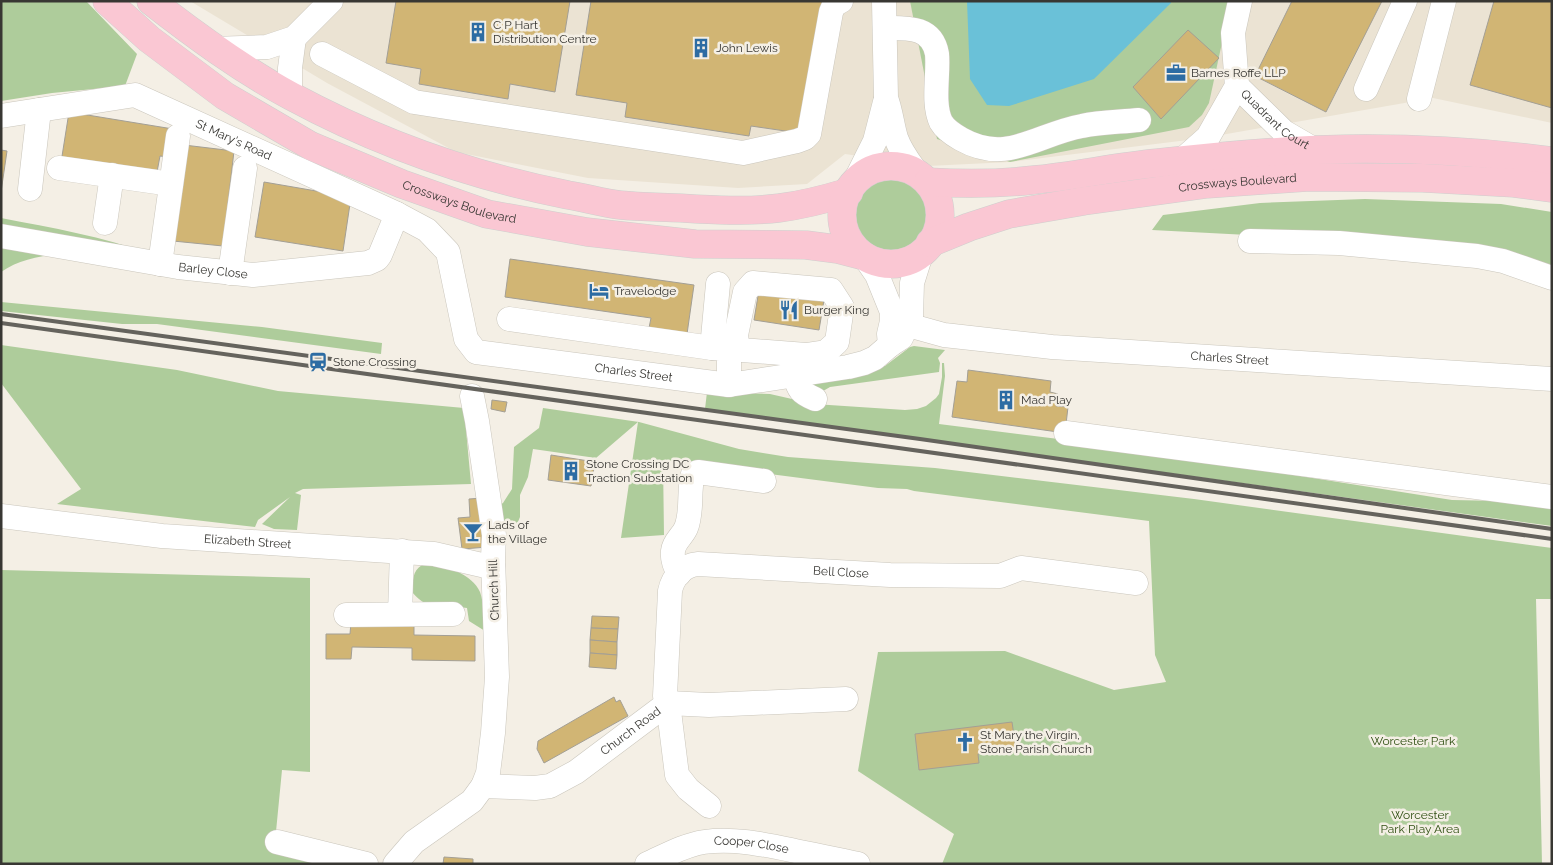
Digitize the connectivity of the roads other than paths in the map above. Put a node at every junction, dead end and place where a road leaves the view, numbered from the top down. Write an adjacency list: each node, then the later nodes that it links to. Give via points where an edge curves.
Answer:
1 (107, 1): 39 (main road, Crossways Boulevard, via 149,39 225,96 311,146 486,214 597,234 695,244 806,245)
2 (150, 1): 11 (main road)
3 (841, 1): 12 (street, via 830,12 808,134 797,141 747,153 414,102)
4 (884, 1): 9 (street)
5 (1240, 1): 13 (street, Quadrant Court, via 1234,33)
6 (1405, 1): 14 (street)
7 (1444, 1): 17 (street)
8 (329, 2): 10 (street)
9 (885, 28): 16 (street); 20 (street, via 922,31 930,38 937,54 938,109 942,123 977,147 991,150 1012,148 1082,126)
10 (294, 38): 11 (street, via 267,47); 15 (street)
11 (213, 49): 15 (main road)
12 (322, 54)
13 (1237, 86): 22 (street, Quadrant Court, via 1284,132); 23 (street, Quadrant Court, via 1208,137)
14 (1366, 90)
15 (290, 96): 30 (main road, via 380,139 432,159 524,186 620,205 770,209 809,203)
16 (886, 98): 28 (street, via 900,148); 30 (street, via 875,140)
17 (1419, 99)
18 (39, 110): 19 (street, St Mary's Road); 31 (street); 33 (street, St Mary's Road, via 135,95)
19 (1, 116)
20 (1139, 120)
21 (178, 136): 29 (street)
22 (1316, 150): 23 (main road); 24 (main road, via 1432,150)
23 (1182, 160): 28 (main road, via 1016,182 966,184)
24 (1552, 161)
25 (59, 168): 27 (street)
26 (245, 168): 41 (street)
27 (112, 175): 29 (street); 34 (street)
28 (922, 177): 30 (main road, via 902,168 884,166 871,169); 37 (main road, via 937,201 939,211 937,227)
29 (171, 184): 40 (street)
30 (852, 186): 39 (main road, via 844,206 843,227 849,240)
31 (30, 188)
32 (1552, 188): 37 (main road, Crossways Boulevard, via 1432,179 1309,177 1207,184 1009,214 969,227)
33 (397, 214): 38 (street, St Mary's Road, via 427,230); 41 (street, Barley Close, via 380,255 371,262 253,276)
34 (105, 224)
35 (1, 236): 40 (street, Barley Close)
36 (1250, 241): 42 (street, via 1340,242 1477,256)
37 (926, 247): 39 (main road, via 911,259 895,264); 45 (street, via 912,283)
38 (448, 252): 50 (street, Charles Street, via 466,339 476,352)
39 (864, 256): 46 (street, via 877,275 892,312)
40 (160, 264): 41 (street, Barley Close)
41 (230, 273)
42 (1552, 278)
43 (718, 284): 47 (street)
44 (509, 319): 47 (street)
45 (908, 325): 46 (street, Charles Street, via 901,338); 49 (street, Charles Street, via 944,335 1052,347)
46 (890, 345): 48 (street, Charles Street, via 864,363)
47 (726, 349): 47 (street, via 806,355 826,352 837,342 842,308 831,290 753,283 745,292 736,335); 50 (street)
48 (795, 375): 50 (street, Charles Street); 52 (street, via 798,388)
49 (1552, 379)
50 (729, 385)
51 (472, 396): 58 (street, Church Hill, via 493,526)
52 (815, 399)
53 (1066, 434): 55 (street)
54 (764, 481): 59 (street, via 693,474 688,522 673,549 673,561)
55 (1552, 497)
56 (1, 516): 57 (street, Elizabeth Street, via 162,536)
57 (402, 551): 58 (street, Elizabeth Street); 61 (street)
58 (493, 566): 66 (street, Church Hill, via 497,677 490,758)
59 (679, 574): 60 (street, Bell Close, via 688,566 698,564 890,576 1000,576 1021,568); 65 (street, via 670,591 665,696)
60 (1136, 583)
61 (400, 614): 62 (street); 63 (street)
62 (453, 614)
63 (346, 615)
64 (846, 699): 65 (street, Church Road, via 709,705)
65 (668, 703): 66 (street, Church Road, via 576,772 556,783 544,788); 67 (street, via 677,775)
66 (483, 786): 70 (street, via 472,800 414,842)
67 (709, 806)
68 (277, 842): 69 (street)
69 (366, 864)
70 (396, 864)
71 (647, 864): 72 (street, Cooper Close, via 683,847 723,840 744,841)
72 (858, 864)

